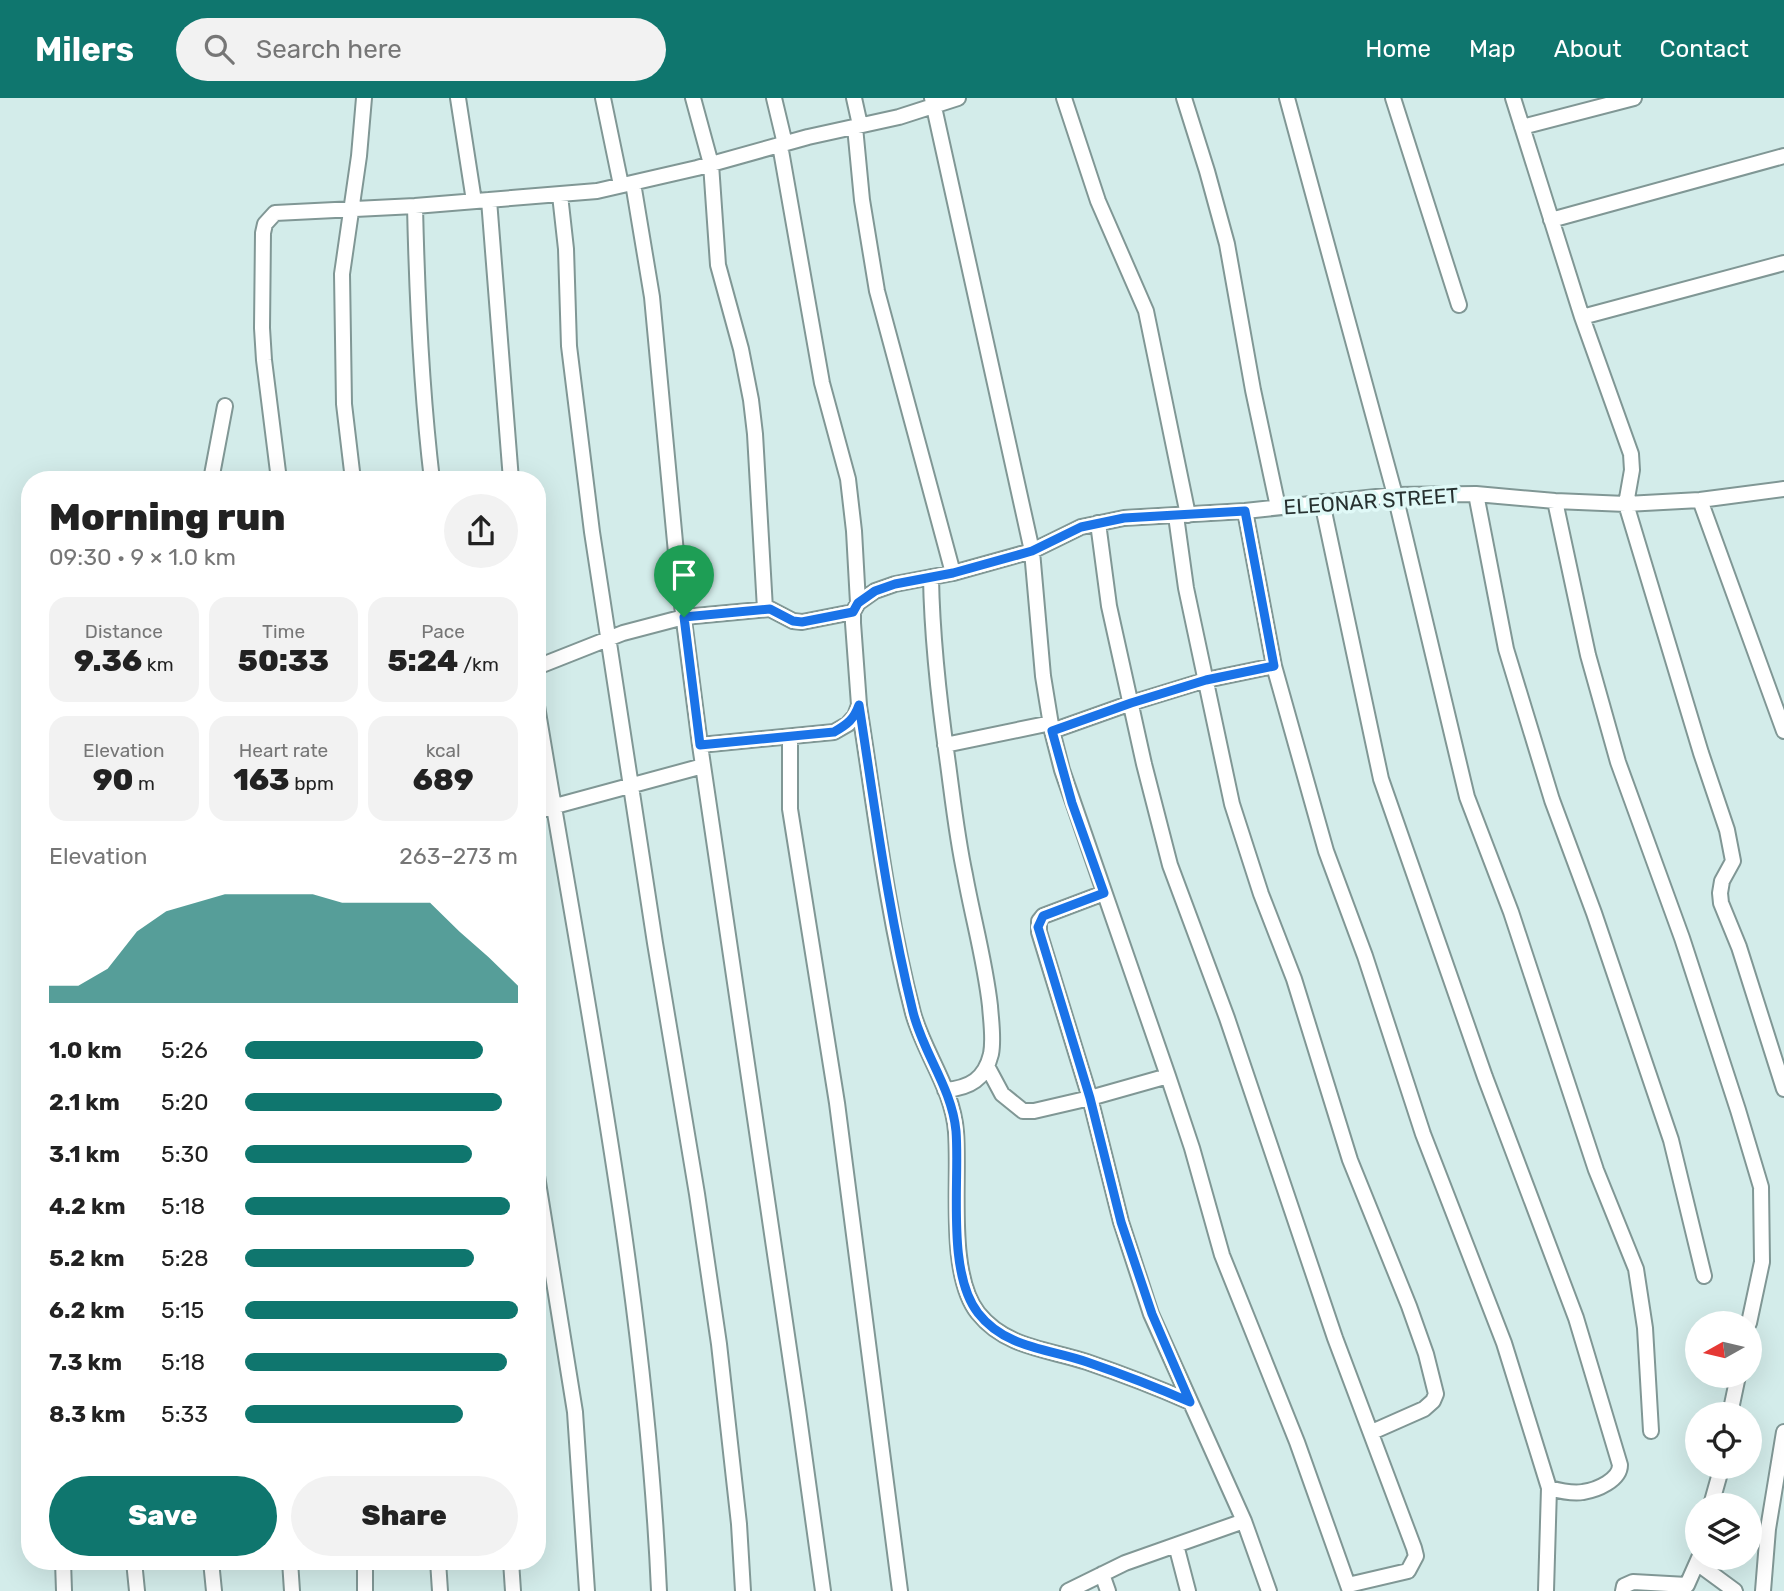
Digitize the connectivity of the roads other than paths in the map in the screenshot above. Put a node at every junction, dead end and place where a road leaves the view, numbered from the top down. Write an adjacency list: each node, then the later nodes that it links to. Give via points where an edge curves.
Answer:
1 (364, 98): 25 (street)
2 (458, 98): 23 (street)
3 (603, 98): 20 (street)
4 (694, 98): 19 (street)
5 (774, 98): 17 (street)
6 (854, 98): 15 (street)
7 (958, 98): 14 (street)
8 (1064, 98): 45 (street, via 1098,201 1146,311)
9 (1184, 98): 43 (street, via 1227,244)
10 (1287, 98): 38 (street)
11 (1393, 98): 28 (street)
12 (1513, 98): 16 (street)
13 (1633, 98): 16 (street)
14 (933, 102): 15 (street, via 899,117); 47 (street)
15 (858, 126): 17 (street); 48 (street, via 862,200 877,291)
16 (1522, 127): 26 (street)
17 (782, 145): 19 (street); 50 (street, via 822,383 848,479 855,531)
18 (1784, 156): 26 (street)
19 (711, 164): 20 (street); 51 (street, via 718,265 741,349 753,423)
20 (627, 184): 21 (street); 52 (street, via 652,297)
21 (561, 195): 22 (street); 53 (street, via 571,359)
22 (489, 200): 23 (street); 35 (street)
23 (474, 201): 24 (street)
24 (415, 206): 25 (street); 34 (street, via 419,352)
25 (350, 210): 32 (street, via 275,213 265,224 264,360); 33 (street, via 342,274 342,335)
26 (1551, 220): 29 (street)
27 (1784, 263): 29 (street)
28 (1459, 304)
29 (1581, 317): 42 (street, via 1631,454)
30 (225, 406): 31 (street)
31 (213, 471)
32 (278, 471)
33 (352, 471)
34 (431, 471)
35 (510, 471)
36 (1784, 489): 39 (street, ELEONAR STREET)
37 (1476, 494): 38 (street, ELEONAR STREET); 40 (street, ELEONAR STREET); 76 (street, via 1506,649 1552,800 1671,1140)
38 (1395, 495): 41 (street, ELEONAR STREET); 79 (street, via 1467,797 1511,912 1596,1170 1636,1269 1646,1328)
39 (1700, 500): 42 (street, ELEONAR STREET); 60 (street)
40 (1555, 501): 42 (street, ELEONAR STREET); 77 (street, via 1588,655 1618,762 1682,938 1761,1187 1762,1262)
41 (1322, 502): 43 (street, ELEONAR STREET); 82 (street, via 1381,779 1485,1077 1576,1318 1620,1465 1618,1476 1584,1492)
42 (1626, 504): 72 (street, via 1727,830 1733,861 1722,881 1721,903 1740,947)
43 (1278, 507): 44 (street, ELEONAR STREET)
44 (1245, 511): 45 (street, ELEONAR STREET); 55 (street)
45 (1182, 515): 46 (street, ELEONAR STREET); 56 (street, via 1186,588)
46 (1098, 523): 47 (street, ELEONAR STREET); 57 (street, via 1109,606)
47 (1032, 551): 48 (street, ELEONAR STREET); 59 (street)
48 (953, 573): 49 (street, ELEONAR STREET)
49 (931, 578): 50 (street, ELEONAR STREET, via 885,588); 63 (street)
50 (856, 607): 51 (street, ELEONAR STREET, via 802,622); 58 (street)
51 (765, 609): 52 (street)
52 (684, 617): 53 (street); 62 (street)
53 (609, 639): 54 (street); 66 (street)
54 (546, 664)
55 (1274, 666): 56 (street); 82 (street, via 1326,851 1423,1134 1507,1352)
56 (1206, 680): 57 (street); 80 (street, via 1242,839 1298,990 1350,1160 1409,1306 1436,1394 1424,1409)
57 (1131, 703): 59 (street); 80 (street, via 1170,865)
58 (859, 705): 61 (street, via 848,724 834,732); 73 (street, via 911,1005)
59 (1051, 727): 63 (street); 69 (street)
60 (1784, 732)
61 (790, 737): 62 (street); 108 (street, via 790,809 848,1179)
62 (700, 745): 65 (street)
63 (945, 745): 70 (street, via 964,874 988,988 992,1050)
64 (546, 756): 67 (street)
65 (703, 766): 66 (street); 107 (street)
66 (632, 785): 67 (street); 106 (street, via 719,1344)
67 (555, 806): 68 (street); 105 (street, via 647,1409)
68 (546, 808)
69 (1104, 893): 71 (street); 74 (street, via 1043,916 1038,927)
70 (987, 1066): 73 (street, via 971,1084); 74 (street, via 1002,1094 1023,1111)
71 (1168, 1076): 74 (street); 95 (street, via 1222,1255)
72 (1784, 1089)
73 (946, 1090): 78 (street, via 956,1128 958,1244 976,1311 1008,1338 1083,1360)
74 (1090, 1098): 78 (street, via 1121,1222 1152,1314)
75 (546, 1232): 104 (street, via 575,1412)
76 (1704, 1276)
77 (1752, 1311)
78 (1190, 1402): 83 (street)
79 (1651, 1431)
80 (1371, 1432): 95 (street, via 1416,1556 1408,1571)
81 (1784, 1432): 116 (street)
82 (1549, 1488): 113 (street)
83 (1244, 1521): 84 (street); 112 (street)
84 (1176, 1545): 94 (street); 111 (street)
85 (63, 1570): 97 (street)
86 (135, 1570): 98 (street)
87 (212, 1570): 99 (street)
88 (291, 1570): 100 (street)
89 (365, 1570): 101 (street)
90 (439, 1570): 102 (street)
91 (512, 1570): 103 (street)
92 (1693, 1570): 96 (street)
93 (1710, 1570): 115 (street)
94 (1102, 1574): 109 (street); 110 (street)
95 (1349, 1588)
96 (1685, 1588): 114 (street, via 1633,1582)
97 (64, 1591)
98 (137, 1591)
99 (214, 1591)
100 (292, 1591)
101 (365, 1591)
102 (440, 1591)
103 (513, 1591)
104 (587, 1591)
105 (659, 1591)
106 (743, 1591)
107 (823, 1591)
108 (900, 1591)
109 (1068, 1591)
110 (1108, 1591)
111 (1188, 1591)
112 (1269, 1591)
113 (1546, 1591)
114 (1623, 1591)
115 (1735, 1591)
116 (1763, 1591)

